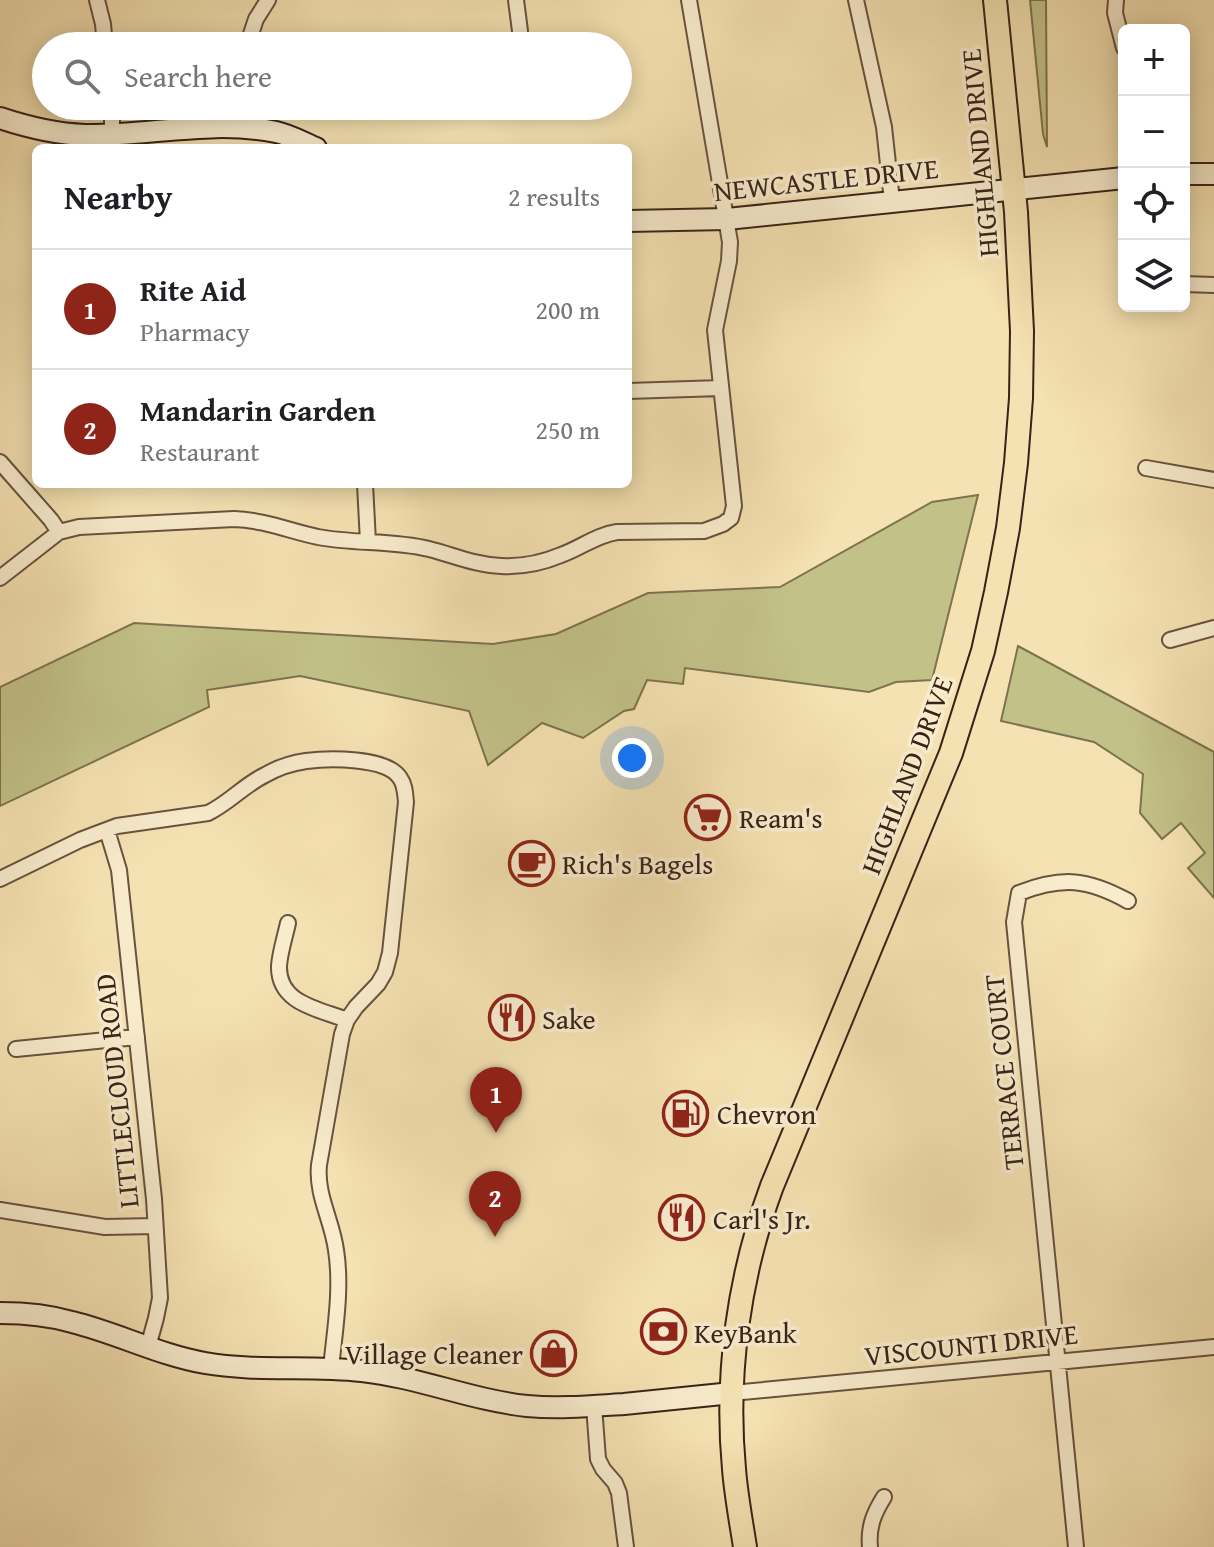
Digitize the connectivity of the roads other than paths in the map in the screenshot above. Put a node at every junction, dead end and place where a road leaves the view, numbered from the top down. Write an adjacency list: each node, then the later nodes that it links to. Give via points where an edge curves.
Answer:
1 (97, 0): 10 (street)
2 (268, 0): 11 (street)
3 (516, 0): 9 (street)
4 (689, 0): 23 (street)
5 (856, 0): 22 (street, via 884,127)
6 (995, 0): 21 (main road, HIGHLAND DRIVE)
7 (1116, 0): 8 (street)
8 (1118, 25)
9 (520, 31)
10 (104, 32)
11 (252, 32)
12 (0, 118): 16 (street)
13 (112, 120): 16 (street)
14 (227, 120): 15 (street)
15 (225, 127): 16 (street); 17 (street, via 278,132)
16 (112, 141)
17 (306, 144)
18 (1190, 174): 19 (street)
19 (1214, 174)
20 (1118, 179): 21 (street, NEWCASTLE DRIVE)
21 (1013, 188): 22 (street, NEWCASTLE DRIVE); 52 (main road, HIGHLAND DRIVE, via 1021,290 1021,398 1008,528 983,651 951,753 769,1194 742,1298)
22 (892, 201): 23 (street, NEWCASTLE DRIVE)
23 (727, 219): 24 (street, NEWCASTLE DRIVE); 27 (street, via 729,261 715,330)
24 (632, 221)
25 (1190, 284): 26 (street)
26 (1214, 285)
27 (721, 388): 28 (street); 34 (street, via 734,506 723,524 704,531 604,534 563,555 523,565 477,563 403,544)
28 (632, 391)
29 (0, 462): 33 (street)
30 (1146, 468): 31 (street)
31 (1214, 480)
32 (365, 488): 34 (street)
33 (59, 532): 34 (street, via 245,519 319,537); 35 (street)
34 (368, 542)
35 (0, 578)
36 (1214, 628): 37 (street)
37 (1170, 640)
38 (107, 830): 39 (street); 42 (street, via 208,813 263,775 305,761 374,763 400,776 406,802 390,953 378,984); 43 (street, LITTLECLOUD ROAD, via 119,870)
39 (0, 879)
40 (1128, 901): 50 (street, TERRACE COURT, via 1105,888 1073,882 1019,893 1015,907)
41 (288, 923): 42 (street, via 279,964 284,989 304,1005)
42 (347, 1020): 51 (street, via 318,1177 338,1268)
43 (137, 1037): 44 (street); 46 (street, LITTLECLOUD ROAD)
44 (16, 1049)
45 (0, 1210): 46 (street, via 105,1227)
46 (155, 1226): 48 (street, LITTLECLOUD ROAD, via 160,1298)
47 (0, 1313): 48 (street, via 71,1321)
48 (148, 1347): 51 (street, via 205,1363)
49 (1214, 1347): 50 (street, VISCOUNTI DRIVE)
50 (1057, 1361): 52 (street, VISCOUNTI DRIVE); 58 (street)
51 (331, 1368): 53 (street, via 392,1375 505,1403)
52 (732, 1393): 53 (street); 56 (main road, HIGHLAND DRIVE, via 734,1468)
53 (594, 1406): 55 (street, via 598,1459 619,1493)
54 (884, 1497): 57 (street, via 873,1515)
55 (626, 1547)
56 (745, 1547)
57 (870, 1547)
58 (1076, 1547)

